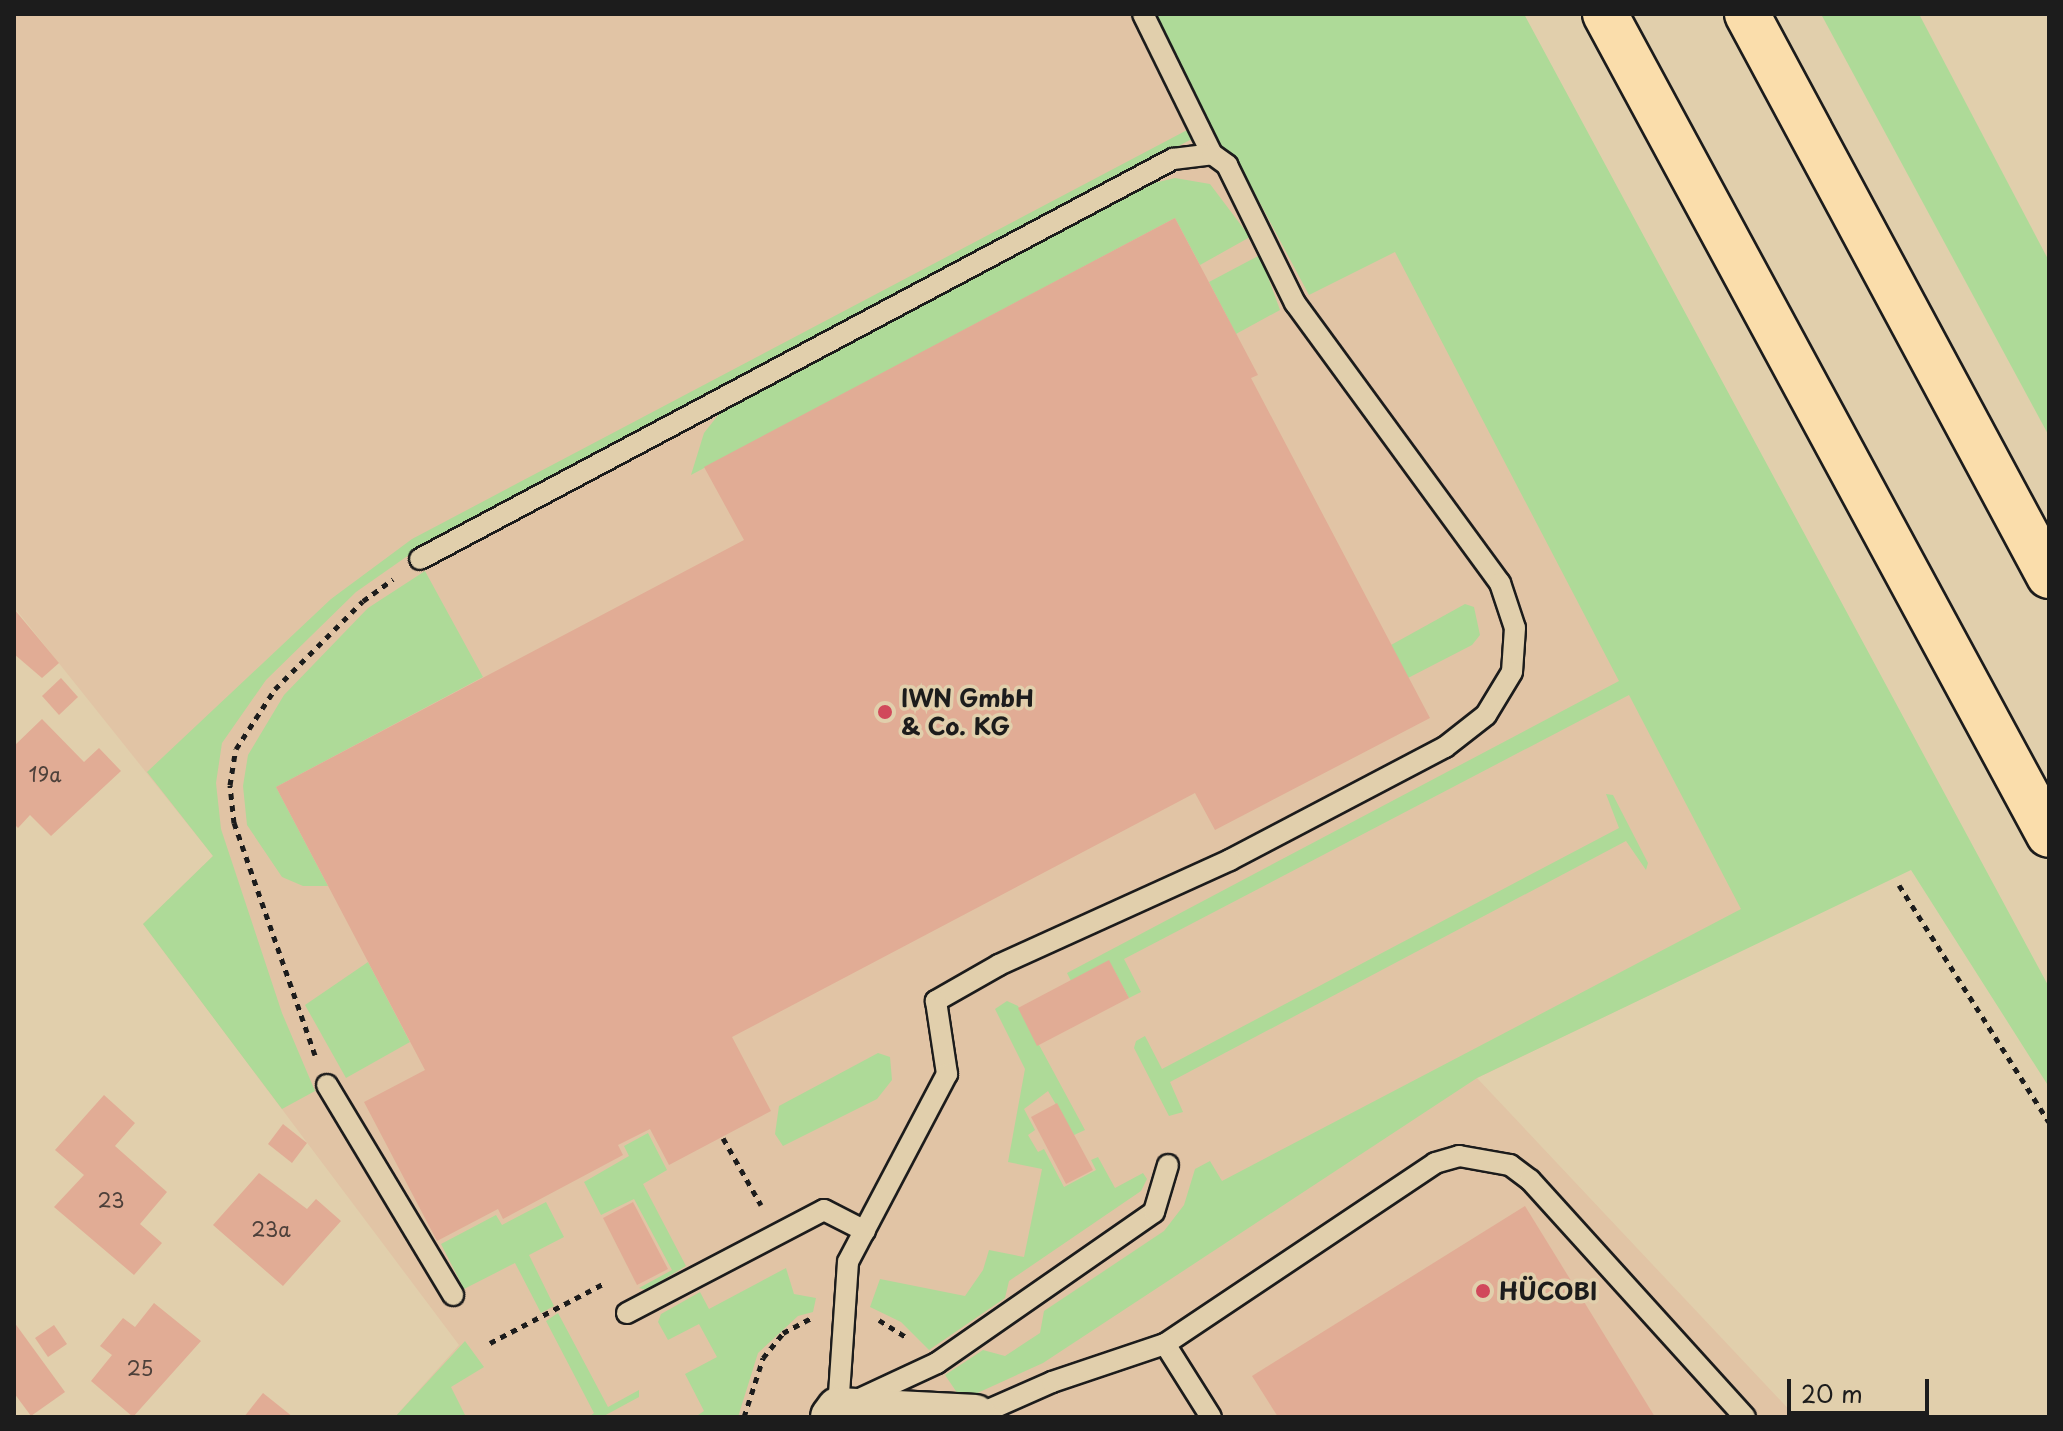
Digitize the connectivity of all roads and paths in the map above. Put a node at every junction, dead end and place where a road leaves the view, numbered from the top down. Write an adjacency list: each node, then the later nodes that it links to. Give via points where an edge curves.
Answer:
1 (1143, 14): 4 (lane)
2 (1605, 14): 7 (highway)
3 (1747, 14): 6 (highway)
4 (1212, 154): 5 (lane, via 1173,159); 13 (lane, via 1239,182 1295,303 1500,583 1515,628 1512,672 1486,715 1445,747 1230,860 999,965 936,1001 947,1074)
5 (420, 559): 9 (path, via 363,601 275,689 236,749 230,785 234,823 295,1010)
6 (2049, 576)
7 (2049, 835)
8 (1899, 885): 10 (path)
9 (327, 1085): 16 (lane)
10 (2049, 1122)
11 (723, 1138): 14 (path)
12 (1168, 1165): 20 (lane, via 1154,1212 937,1363)
13 (865, 1231): 14 (lane, via 824,1210); 20 (lane, via 848,1262)
14 (777, 1234): 17 (lane)
15 (610, 1281): 18 (path)
16 (453, 1295)
17 (627, 1313)
18 (490, 1343)
19 (1165, 1344): 21 (lane, via 1052,1382); 22 (lane); 23 (lane, via 1435,1163 1459,1156 1486,1157 1530,1180)
20 (835, 1413): 21 (street)
21 (975, 1416)
22 (1211, 1417)
23 (1745, 1417)

